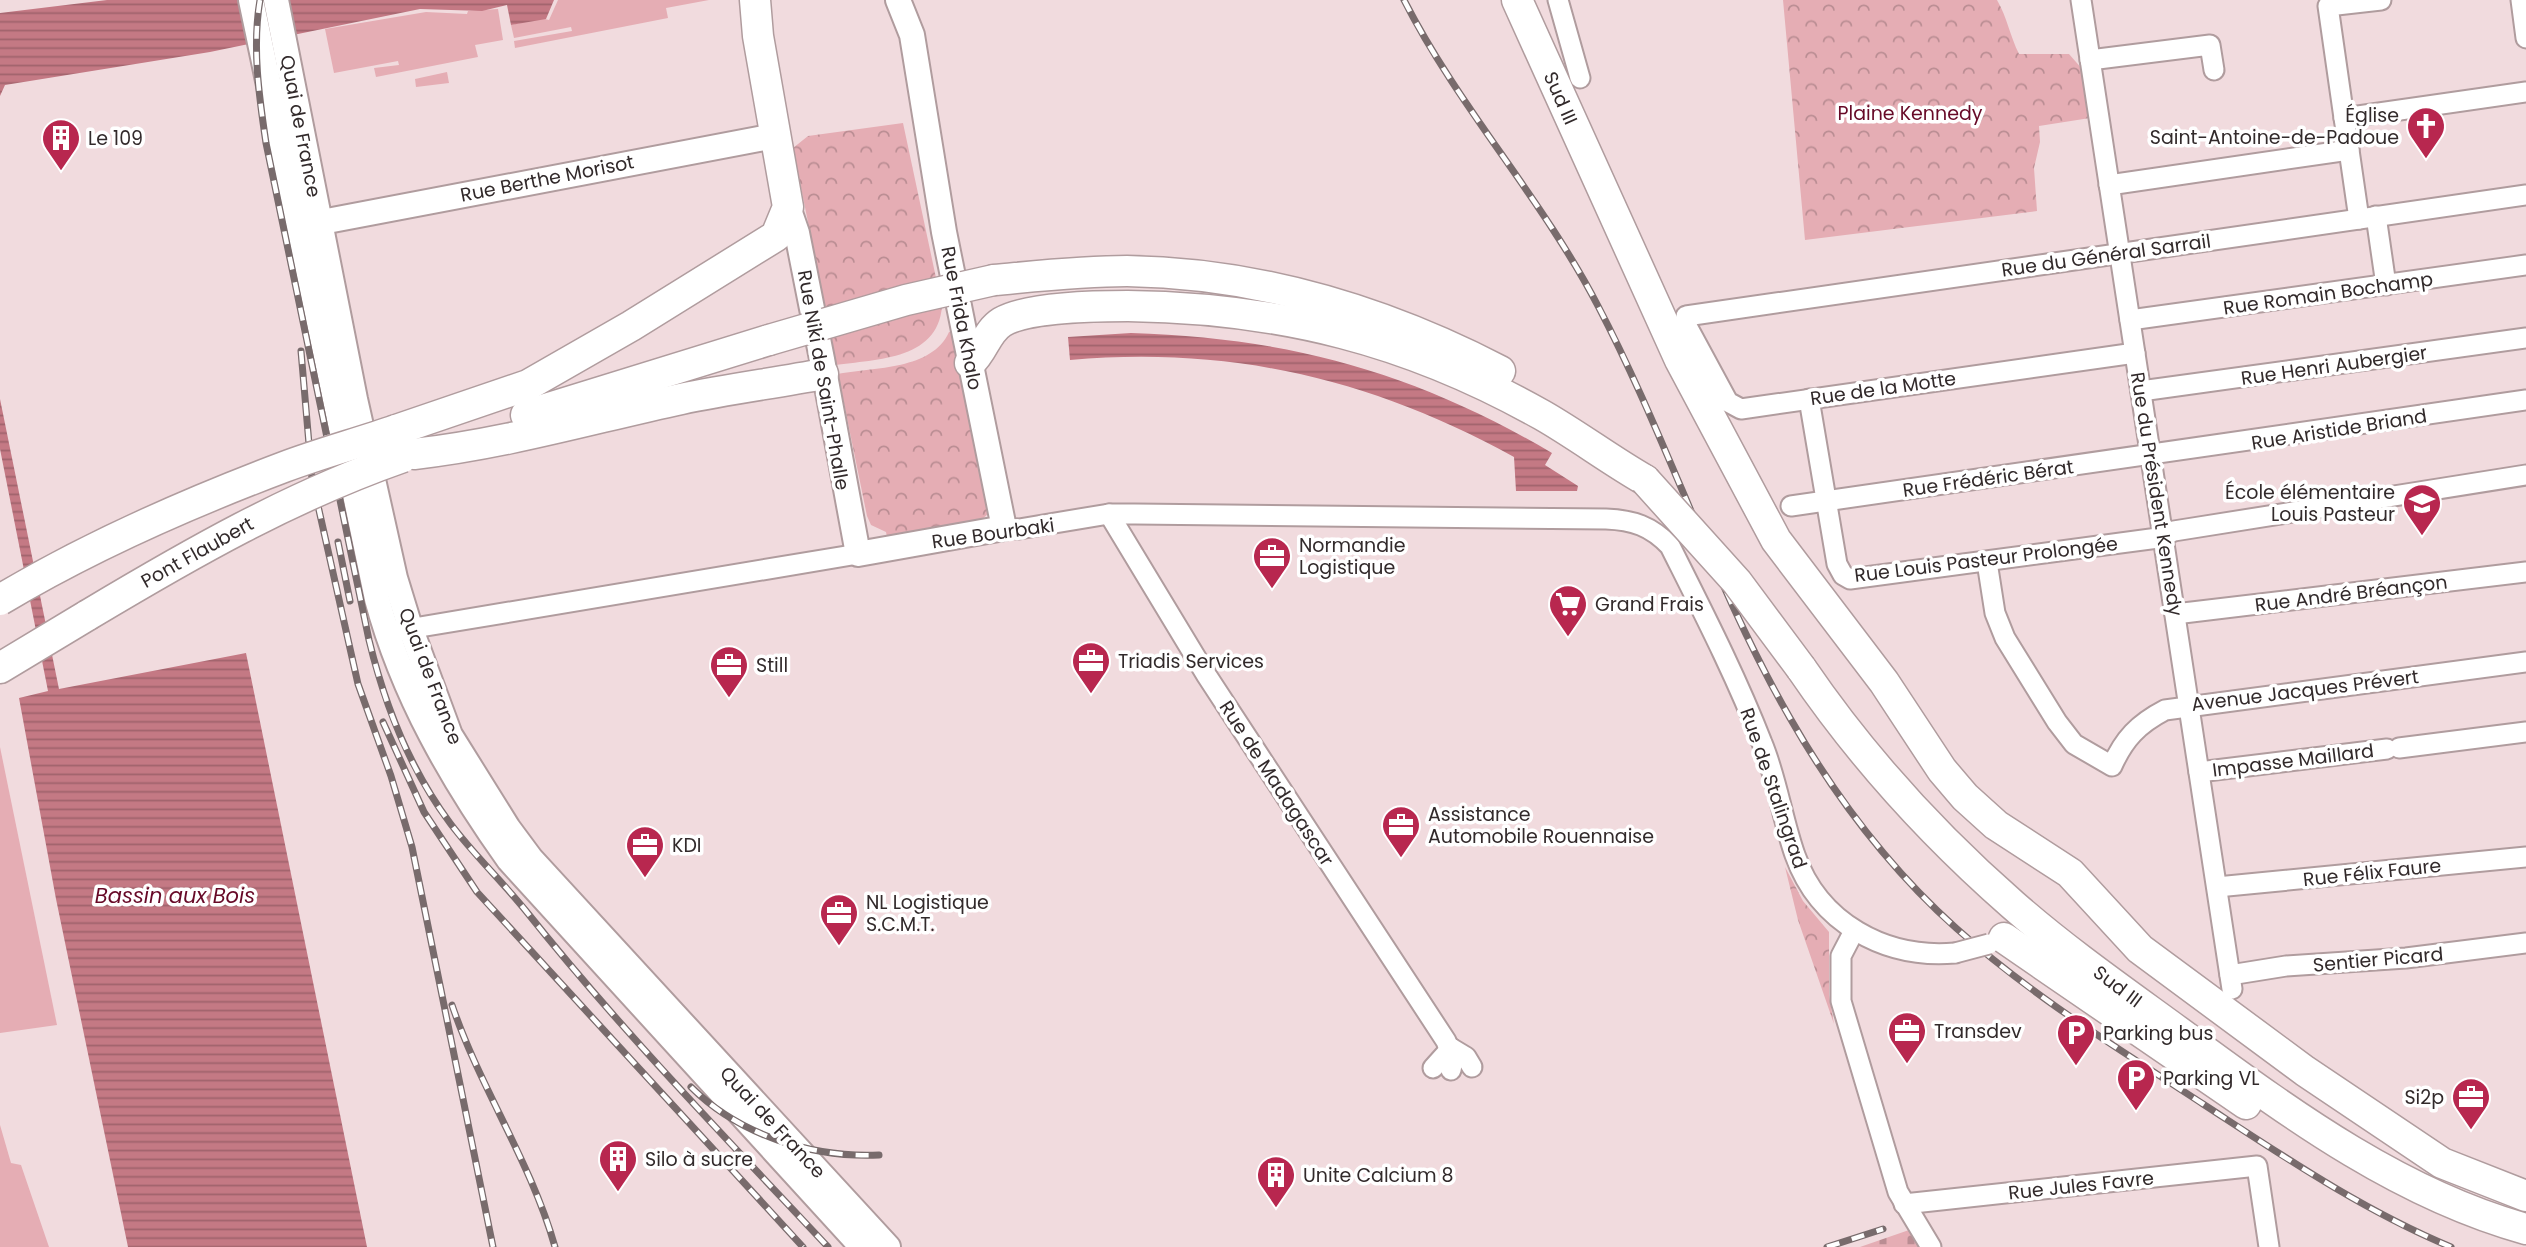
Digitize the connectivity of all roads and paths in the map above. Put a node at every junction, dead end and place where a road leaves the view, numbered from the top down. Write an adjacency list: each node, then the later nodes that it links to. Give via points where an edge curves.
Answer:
1 (251, 0): 22 (main road, Quai de France)
2 (276, 0): 22 (main road, Quai de France)
3 (755, 0): 16 (highway)
4 (898, 0): 30 (main road, Rue Frida Khalo, via 912,35)
5 (1517, 0): 66 (highway, Sud III, via 1680,360 1776,540 1868,660 1942,770 1996,825 2070,873 2150,956 2305,1071 2442,1163)
6 (1558, 0): 13 (street)
7 (2081, 0): 11 (street, Rue du Président Kennedy)
8 (2381, 0): 15 (street, via 2328,6)
9 (2521, 0): 10 (street)
10 (2526, 38)
11 (2090, 60): 12 (street, via 2210,46); 18 (street, Rue du Président Kennedy)
12 (2214, 70)
13 (1580, 78)
14 (2526, 92): 15 (street)
15 (2344, 118): 17 (street)
16 (775, 136): 20 (highway); 22 (main road, Rue Berthe Morisot)
17 (2349, 150): 18 (street); 21 (street)
18 (2109, 185): 23 (street, Rue du Président Kennedy)
19 (2526, 195): 21 (street, Rue du Général Sarrail)
20 (788, 207): 31 (main road, Rue Niki de Saint-Phalle); 35 (highway, via 776,236 528,386)
21 (2368, 218): 23 (street, Rue du Général Sarrail); 25 (street)
22 (309, 224): 50 (main road, Quai de France)
23 (2120, 254): 26 (street, Rue du Général Sarrail); 27 (street, Rue du Président Kennedy)
24 (2526, 265): 25 (street, Rue Romain Bochamp)
25 (2386, 285): 27 (street, Rue Romain Bochamp)
26 (1686, 316): 33 (street, Rue de la Motte, via 1728,402 1741,409)
27 (2130, 320): 29 (street, Rue du Président Kennedy)
28 (2526, 338): 32 (street, Rue Henri Aubergier)
29 (2135, 353): 32 (street, Rue du Président Kennedy); 33 (street, Rue de la Motte)
30 (971, 362): 38 (highway, via 981,354 994,329 1016,317 1102,306 1237,312 1324,327 1404,349 1480,382 1545,416); 43 (main road, Rue Frida Khalo)
31 (823, 374): 35 (highway, via 679,399 450,450); 45 (main road, Rue Niki de Saint-Phalle)
32 (2141, 391): 36 (street, Rue du Président Kennedy)
33 (1809, 399): 39 (street)
34 (2526, 400): 36 (street, Rue Aristide Briand)
35 (404, 447): 38 (highway, bridge, via 457,436 906,299 994,280 1126,271 1202,276 1301,293 1401,326 1499,371 1568,417); 48 (highway, Pont Flaubert, bridge, via 287,466 88,550); 52 (highway, Pont Flaubert, bridge, via 219,538)
36 (2151, 457): 39 (street, Rue Frédéric Bérat); 44 (street, Rue du Président Kennedy)
37 (2526, 475): 44 (street, Rue Louis Pasteur Prolongée, via 2174,531)
38 (1645, 481): 65 (highway, Sud III, bridge, via 1737,582 1892,786 2014,905 2265,1095)
39 (1825, 500): 40 (street, Rue Frédéric Bérat); 46 (street, Rue Louis Pasteur Prolongée, via 1837,564 1850,579)
40 (1791, 506)
41 (1109, 514): 42 (street, Rue Bourbaki); 43 (street, Rue Bourbaki); 62 (street, Rue de Madagascar, via 1207,676)
42 (1606, 519): 58 (street, Rue de Stalingrad, via 1649,527 1670,545 1760,737 1801,869 1827,906)
43 (1004, 528): 45 (main road, Rue Bourbaki)
44 (2164, 537): 46 (street, Rue Louis Pasteur Prolongée); 49 (street, Rue du Président Kennedy)
45 (858, 554): 50 (street, Rue Bourbaki)
46 (1987, 562): 53 (street, Avenue Jacques Prévert, via 1995,613 2005,638 2074,744 2112,766 2122,742 2144,721)
47 (2526, 572): 49 (street, Rue André Bréançon)
48 (0, 600)
49 (2175, 614): 53 (street, Rue du Président Kennedy)
50 (398, 630): 69 (main road, Quai de France, via 416,706 450,770 509,860); 70 (main road, Quai de France, via 450,734 531,859)
51 (2526, 662): 53 (street, Avenue Jacques Prévert)
52 (0, 668)
53 (2189, 704): 55 (street, Rue du Président Kennedy)
54 (2526, 732): 55 (street, Impasse Maillard)
55 (2200, 772): 57 (street, Rue du Président Kennedy)
56 (2526, 857): 57 (street, Rue Félix Faure)
57 (2217, 887): 61 (street, Rue du Président Kennedy)
58 (1854, 931): 59 (street, Rue de Stalingrad, bridge, via 1912,952 1955,953); 67 (street, via 1841,956 1841,1000)
59 (1996, 941): 65 (highway, via 2251,1107 2338,1154)
60 (2526, 943): 61 (street, Sentier Picard, via 2286,966)
61 (2231, 982)
62 (1451, 1048): 63 (street, Rue de Madagascar); 64 (street)
63 (1472, 1067)
64 (1442, 1069)
65 (2388, 1171): 68 (highway, Sud III, via 2455,1204)
66 (2526, 1196)
67 (1904, 1204): 71 (street); 72 (street, Rue Jules Favre, via 2258,1166)
68 (2526, 1229)
69 (862, 1247)
70 (888, 1247)
71 (1931, 1247)
72 (2269, 1247)

